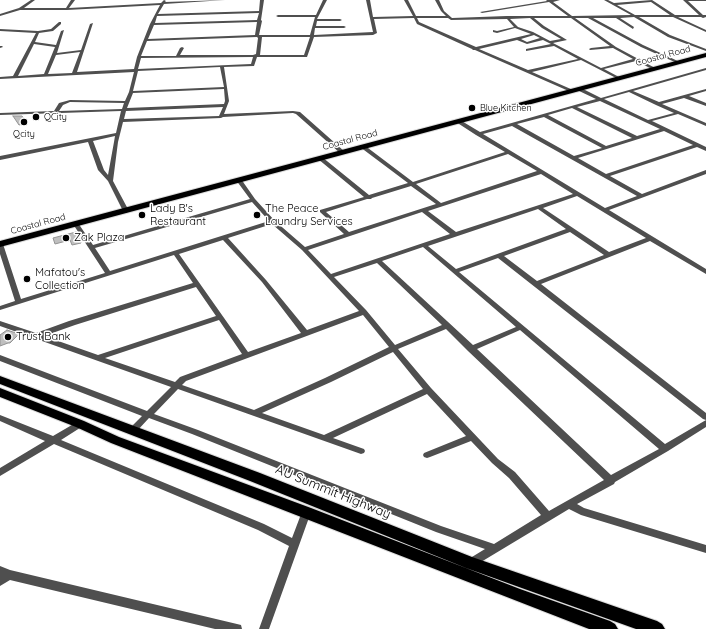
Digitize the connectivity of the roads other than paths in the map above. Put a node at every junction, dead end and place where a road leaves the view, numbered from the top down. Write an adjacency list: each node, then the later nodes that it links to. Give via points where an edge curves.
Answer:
1 (32, 0): 20 (street)
2 (73, 0): 21 (street)
3 (166, 0): 17 (street)
4 (224, 0): 15 (street)
5 (262, 0): 22 (street)
6 (324, 0): 36 (street)
7 (368, 0): 37 (street)
8 (406, 0): 28 (street)
9 (437, 0): 38 (street, via 443,12)
10 (558, 0): 16 (street)
11 (606, 0): 18 (street)
12 (651, 0): 18 (street); 35 (street)
13 (685, 0): 14 (street); 27 (street)
14 (706, 0)
15 (211, 1): 17 (street); 19 (street)
16 (549, 1): 23 (street); 31 (street)
17 (162, 4): 21 (street, via 119,4); 24 (street)
18 (613, 4): 34 (street)
19 (208, 7)
20 (20, 9): 21 (street); 25 (street)
21 (67, 9)
22 (261, 12): 24 (street); 40 (street)
23 (482, 12)
24 (156, 15): 43 (street)
25 (0, 16)
26 (278, 16): 36 (street)
27 (705, 16): 35 (street)
28 (413, 17): 37 (street); 38 (street); 65 (street, via 431,30)
29 (507, 17): 30 (street); 38 (street); 47 (street)
30 (531, 17): 31 (street); 61 (street, via 542,27 565,40)
31 (572, 17): 32 (street); 63 (street)
32 (588, 17): 33 (street); 76 (street)
33 (617, 17): 34 (street); 48 (street)
34 (636, 17): 35 (street); 70 (street)
35 (675, 17): 52 (street)
36 (316, 18): 39 (street); 45 (street)
37 (372, 18): 56 (street, via 375,32 372,34)
38 (450, 18): 44 (street)
39 (340, 20)
40 (260, 21): 43 (street); 55 (street)
41 (60, 22): 53 (street, via 52,30)
42 (92, 24): 68 (street)
43 (152, 24): 59 (street)
44 (455, 24)
45 (314, 27): 46 (street); 56 (street)
46 (344, 27)
47 (516, 27): 51 (street); 54 (street)
48 (633, 28)
49 (0, 30): 53 (street)
50 (63, 31): 62 (street)
51 (494, 31)
52 (706, 31)
53 (38, 32): 60 (street)
54 (534, 35): 57 (street); 58 (street)
55 (258, 36): 56 (street); 59 (street); 73 (street, via 260,37)
56 (312, 36): 73 (street, via 306,56)
57 (516, 38): 58 (street, via 527,43); 65 (street)
58 (542, 39): 61 (street)
59 (146, 40): 71 (street)
60 (33, 43): 62 (street); 85 (street)
61 (550, 43): 67 (street); 75 (street)
62 (57, 46): 69 (street)
63 (614, 47): 66 (street); 74 (street)
64 (182, 48): 72 (street)
65 (474, 49): 82 (street)
66 (591, 49)
67 (526, 50)
68 (81, 51): 69 (street); 83 (street)
69 (54, 54): 84 (street)
70 (705, 54): 76 (main road, Coastal Road)
71 (139, 56): 72 (street); 81 (street)
72 (178, 56): 73 (street)
73 (256, 56): 77 (street, via 253,65)
74 (637, 59): 78 (street); 79 (street)
75 (581, 60): 79 (street); 82 (street)
76 (678, 62): 78 (main road, Coastal Road)
77 (222, 66): 81 (street); 88 (street)
78 (655, 68): 87 (main road, Coastal Road)
79 (601, 69): 87 (street)
80 (706, 69): 92 (street)
81 (135, 70): 83 (street); 93 (street)
82 (526, 72): 91 (street)
83 (74, 74): 84 (street)
84 (46, 75): 85 (street)
85 (15, 77): 86 (street)
86 (0, 78)
87 (618, 78): 89 (main road, Coastal Road)
88 (226, 88): 93 (street); 98 (street)
89 (579, 89): 91 (main road, Coastal Road); 95 (street)
90 (706, 90): 94 (street)
91 (571, 91): 107 (main road, Coastal Road)
92 (629, 91): 95 (street); 97 (street)
93 (131, 92): 96 (street)
94 (684, 96): 97 (street); 99 (street)
95 (601, 99): 100 (street); 108 (street)
96 (127, 102): 101 (street); 102 (street, via 70,101 61,104)
97 (658, 104): 103 (street)
98 (226, 105): 101 (street); 106 (street)
99 (706, 105)
100 (573, 107): 105 (street); 115 (street)
101 (124, 110): 102 (street); 109 (street)
102 (56, 112): 104 (street)
103 (678, 113): 108 (street); 111 (street)
104 (0, 114)
105 (544, 115): 110 (street); 119 (street)
106 (222, 116): 109 (street); 121 (street, via 298,113)
107 (458, 121): 114 (street); 118 (main road, Coastal Road)
108 (648, 121): 112 (street)
109 (121, 122): 113 (street)
110 (512, 124): 114 (street); 125 (street)
111 (706, 125)
112 (665, 129): 115 (street); 117 (street)
113 (118, 134): 116 (street); 130 (street)
114 (478, 134): 122 (street)
115 (636, 138): 119 (street)
116 (90, 140): 123 (street); 130 (street, via 101,170)
117 (697, 145): 120 (street); 128 (street)
118 (362, 146): 121 (main road, Coastal Road); 131 (street)
119 (606, 148): 125 (street)
120 (706, 149)
121 (342, 152): 124 (main road, Coastal Road)
122 (509, 152): 126 (street); 131 (street)
123 (0, 158)
124 (320, 158): 129 (main road, Coastal Road); 134 (street)
125 (574, 158): 128 (street)
126 (541, 172): 132 (street); 136 (street)
127 (706, 172): 133 (street)
128 (606, 176): 133 (street)
129 (239, 180): 135 (street); 140 (main road, Coastal Road)
130 (110, 181): 140 (street)
131 (412, 184): 134 (street); 136 (street)
132 (578, 194): 137 (street); 139 (street)
133 (641, 196): 139 (street)
134 (369, 198): 144 (street, via 322,211)
135 (253, 200): 141 (street); 150 (street)
136 (440, 205): 138 (street)
137 (538, 207): 143 (street); 145 (street)
138 (424, 210): 144 (street); 145 (street)
139 (605, 210): 147 (street)
140 (126, 211): 142 (main road, Coastal Road)
141 (273, 222): 146 (street); 151 (street)
142 (76, 224): 148 (main road, Coastal Road); 150 (street)
143 (572, 229): 153 (street); 154 (street)
144 (349, 234): 151 (street)
145 (455, 235): 149 (street)
146 (225, 238): 152 (street); 169 (street, via 264,281)
147 (652, 238): 154 (street); 157 (street)
148 (0, 244): 162 (street)
149 (424, 245): 155 (street); 156 (street)
150 (91, 247): 158 (street)
151 (304, 250): 159 (street)
152 (176, 254): 158 (street); 160 (street)
153 (499, 255): 156 (street); 161 (street)
154 (609, 255): 161 (street)
155 (378, 260): 159 (street); 167 (street)
156 (454, 271): 168 (street)
157 (706, 272)
158 (110, 274): 162 (street)
159 (330, 276): 164 (street)
160 (198, 284): 165 (street); 170 (street)
161 (536, 284): 182 (street)
162 (19, 302): 163 (street)
163 (0, 308)
164 (364, 312): 169 (street); 171 (street)
165 (220, 317): 173 (street); 175 (street)
166 (0, 323): 170 (street)
167 (447, 326): 171 (street); 172 (street)
168 (521, 327): 172 (street); 191 (street)
169 (306, 334): 173 (street)
170 (36, 336): 175 (street)
171 (394, 348): 178 (street); 180 (street)
172 (471, 349): 194 (street)
173 (247, 356): 177 (street, via 183,379)
174 (0, 358): 181 (street)
175 (99, 358): 177 (street)
176 (0, 380): 186 (main road, AU Summit Highway)
177 (178, 385): 180 (street); 181 (street)
178 (428, 390): 187 (street); 188 (street)
179 (0, 392): 185 (main road)
180 (254, 413): 188 (street)
181 (148, 414): 186 (street); 199 (street)
182 (706, 417)
183 (0, 418): 189 (street)
184 (706, 423): 191 (street)
185 (80, 424): 189 (street); 196 (main road, via 115,440)
186 (133, 430): 201 (main road, AU Summit Highway)
187 (474, 437): 192 (street); 197 (street)
188 (325, 438): 190 (street)
189 (52, 441): 193 (street); 198 (street, via 261,527)
190 (361, 450)
191 (665, 450): 194 (street)
192 (427, 455)
193 (0, 472)
194 (611, 481): 195 (street)
195 (568, 504): 197 (street); 200 (street, via 582,511)
196 (306, 512): 198 (street); 205 (main road)
197 (548, 516): 199 (street)
198 (294, 544): 204 (street)
199 (493, 548): 201 (street)
200 (706, 548)
201 (471, 563): 206 (main road, AU Summit Highway)
202 (3, 576): 203 (street)
203 (237, 629)
204 (264, 629)
205 (610, 629)
206 (657, 629)

